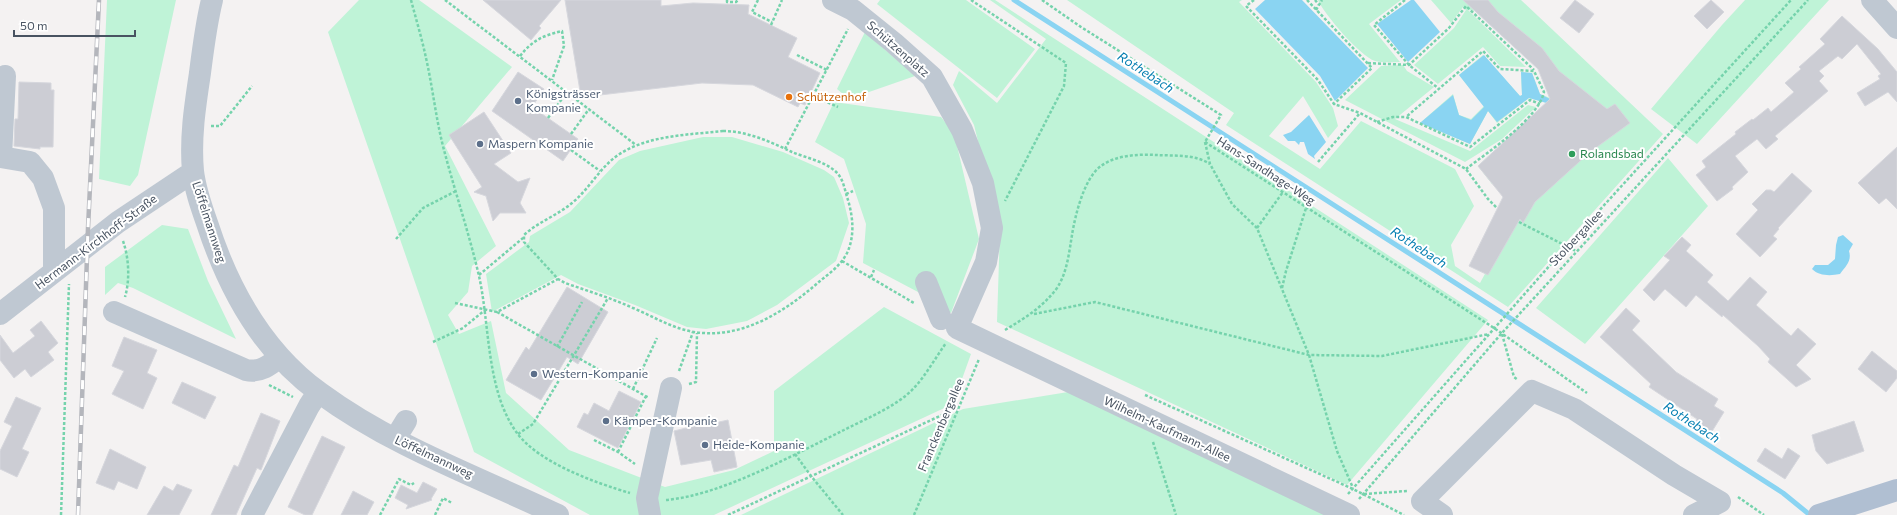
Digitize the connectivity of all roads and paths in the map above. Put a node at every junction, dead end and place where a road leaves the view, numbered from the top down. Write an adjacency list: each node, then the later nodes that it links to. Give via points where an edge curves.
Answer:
1 (212, 0): 53 (street, Löffelmannweg, via 193,126)
2 (411, 0): 54 (path, via 444,150)
3 (444, 0): 24 (path)
4 (727, 0): 5 (path)
5 (738, 0)
6 (758, 0): 7 (path, via 752,12 772,24)
7 (782, 0)
8 (833, 0): 62 (street, Schützenplatz, via 853,10 932,77 962,130 983,183)
9 (972, 0): 62 (path, via 1066,64 1064,86)
10 (1042, 0): 45 (path, Hans-Sandhage-Weg, via 1221,115)
11 (1254, 0): 36 (path, via 1246,6 1318,80)
12 (1307, 0): 20 (path)
13 (1315, 0): 19 (path)
14 (1322, 0): 19 (path)
15 (1405, 0): 26 (path, via 1374,25)
16 (1791, 0): 66 (path, Stolbergallee)
17 (1808, 0): 67 (path, Stolbergallee)
18 (1872, 0): 22 (street)
19 (1319, 5): 20 (path)
20 (1316, 10): 25 (path)
21 (849, 27): 27 (path)
22 (1897, 28)
23 (797, 55): 27 (path)
24 (520, 56): 30 (path); 30 (path, via 530,44 545,35 562,31 564,46)
25 (1368, 63): 26 (path); 36 (path, via 1372,68)
26 (1409, 65): 28 (path, via 1449,28 1466,6); 32 (path)
27 (827, 70): 34 (path)
28 (1534, 71): 32 (path, via 1500,69 1483,51); 35 (path, via 1543,95)
29 (4, 76): 69 (street, via 1,157 30,162 44,178 54,208)
30 (552, 80): 33 (path)
31 (252, 86): 43 (path)
32 (1438, 88): 40 (path)
33 (567, 92): 38 (path); 41 (path)
34 (814, 96): 37 (path); 47 (path)
35 (1540, 103): 40 (path, via 1530,100 1470,147); 51 (path, via 1513,133)
36 (1334, 104): 39 (path)
37 (838, 107)
38 (589, 108): 44 (path); 46 (path)
39 (1360, 113): 42 (path); 49 (path)
40 (1406, 117): 42 (path, via 1393,117)
41 (548, 118)
42 (1376, 122): 51 (path)
43 (220, 126)
44 (571, 134)
45 (1205, 142): 50 (path); 56 (path, Hans-Sandhage-Weg)
46 (636, 145): 47 (path, via 664,138 731,131); 52 (path)
47 (785, 149): 57 (path, via 837,173)
48 (571, 150): 52 (path)
49 (1318, 162)
50 (1210, 164): 63 (path, via 1232,204); 84 (path, via 1204,160 1187,157 1144,155 1116,158 1100,167 1086,185 1074,220 1068,263 1057,287)
51 (1466, 169): 59 (path, via 1488,199)
52 (600, 171): 65 (path, via 574,202 527,232)
53 (193, 172): 60 (street, Hermann-Kirchhoff-Straße); 98 (street, Löffelmannweg, via 203,211 225,272 253,322)
54 (456, 191): 64 (path, via 423,208); 71 (path)
55 (853, 191): 57 (path)
56 (1283, 192): 58 (path, Hans-Sandhage-Weg); 63 (path)
57 (846, 194): 68 (path, via 853,221 850,242)
58 (1306, 208): 75 (path); 86 (path, Hans-Sandhage-Weg)
59 (1498, 208)
60 (118, 222): 69 (street, Hermann-Kirchhoff-Straße); 83 (path, via 126,249 128,276 126,294)
61 (1519, 222): 66 (path)
62 (992, 228): 85 (street, Schützenplatz, via 986,262)
63 (1257, 228): 75 (path)
64 (396, 238)
65 (523, 238): 71 (path); 73 (path, via 527,247)
66 (1566, 247): 67 (path); 86 (path, Stolbergallee)
67 (1576, 251): 91 (path, Stolbergallee)
68 (842, 261): 72 (path); 88 (path, via 810,290 766,319 736,330)
69 (62, 266): 82 (street, Hermann-Kirchhoff-Straße); 120 (path)
70 (874, 270): 72 (path)
71 (479, 275): 80 (path)
72 (871, 277): 78 (path)
73 (558, 279): 76 (path); 81 (path)
74 (926, 282): 85 (street)
75 (1282, 288): 96 (path)
76 (608, 298): 87 (path, via 679,329); 97 (path)
77 (582, 302): 95 (path)
78 (915, 304)
79 (457, 308): 80 (path, via 455,303)
80 (485, 310): 81 (path); 93 (path, via 463,328); 108 (path, via 500,398)
81 (497, 312): 95 (path)
82 (0, 314)
83 (116, 314): 99 (street)
84 (1032, 314): 89 (path, via 1003,331); 96 (path, via 1095,302)
85 (949, 323): 94 (street); 110 (path, via 914,388 886,408)
86 (1494, 328): 90 (path, Stolbergallee); 91 (path, Hans-Sandhage-Weg)
87 (693, 332): 88 (path); 103 (path)
88 (697, 333): 103 (path, via 696,382)
89 (1011, 334)
90 (1489, 334): 96 (path, via 1382,356); 113 (path, Stolbergallee)
91 (1502, 334): 101 (path, via 1514,377); 116 (path, Stolbergallee)
92 (657, 338): 100 (path)
93 (433, 342)
94 (986, 342): 106 (path, Franckenbergallee); 107 (street, Wilhelm-Kaufmann-Allee)
95 (557, 347): 97 (path)
96 (1309, 355): 113 (path, via 1338,451)
97 (573, 356): 100 (path); 108 (path, via 533,424)
98 (280, 357): 99 (street, via 264,368); 105 (street, Löffelmannweg)
99 (252, 371): 105 (path, via 267,384)
100 (633, 389): 104 (path)
101 (1532, 391): 131 (street, via 1422,501); 132 (street, via 1574,409 1720,502)
102 (1142, 394): 113 (path)
103 (670, 395): 104 (path); 118 (street)
104 (646, 396): 109 (path, via 618,452)
105 (314, 399): 121 (street); 124 (street, Löffelmannweg, via 352,415 400,430)
106 (957, 408): 111 (path); 127 (path, Franckenbergallee)
107 (1146, 419): 128 (path); 129 (street, Wilhelm-Kaufmann-Allee)
108 (518, 434): 118 (path, via 562,467)
109 (594, 440)
110 (795, 454): 111 (path); 118 (path, via 697,495 660,500)
111 (811, 476): 125 (path); 126 (path)
112 (414, 483): 122 (path, via 411,485 398,479)
113 (1353, 489): 116 (path)
114 (1897, 490): 119 (main road)
115 (1409, 491): 116 (path)
116 (1363, 494): 130 (path)
117 (452, 503): 123 (path, via 443,498)
118 (648, 507)
119 (1822, 514)
120 (61, 515)
121 (252, 515)
122 (380, 515)
123 (435, 515)
124 (558, 515)
125 (728, 515)
126 (843, 515)
127 (914, 515)
128 (1176, 515)
129 (1349, 515)
130 (1404, 515)
131 (1442, 515)
132 (1694, 515)

